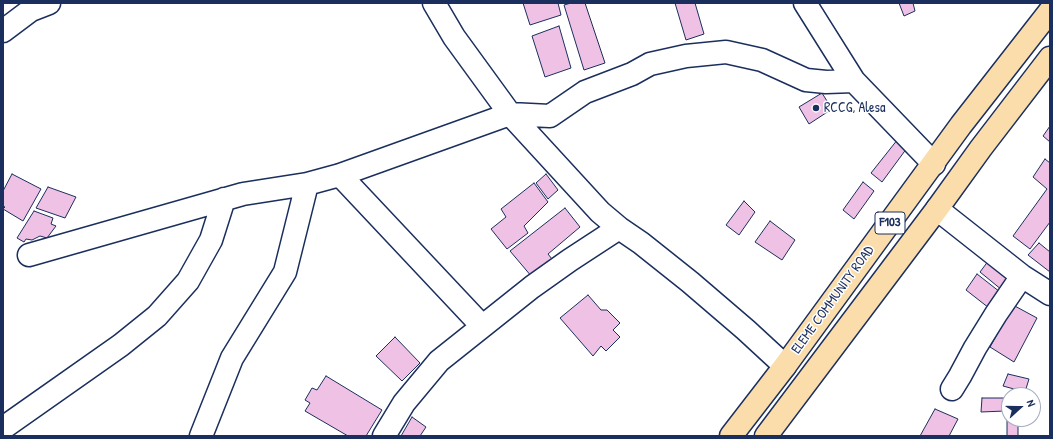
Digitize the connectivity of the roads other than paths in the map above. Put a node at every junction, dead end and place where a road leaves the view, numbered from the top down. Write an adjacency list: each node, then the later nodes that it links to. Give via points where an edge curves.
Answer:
1 (48, 3): 5 (street, via 31,10)
2 (434, 3): 8 (street, via 454,37)
3 (805, 3): 7 (street)
4 (1050, 11): 9 (main road, ELEME COMMUNITY ROAD / F103)
5 (3, 31)
6 (1050, 58): 13 (main road, ELEME COMMUNITY ROAD / F103)
7 (854, 81): 8 (street, via 806,80 762,60 726,52 686,56 650,64 632,74 585,92 550,116); 9 (street)
8 (510, 114): 10 (street); 14 (street, via 600,212)
9 (934, 164): 19 (main road, ELEME COMMUNITY ROAD / F103)
10 (340, 175): 11 (street); 18 (street)
11 (307, 184): 12 (street); 22 (street, via 285,272 232,358)
12 (224, 199): 15 (street); 21 (street, via 211,240 196,267 188,281 158,316)
13 (937, 209): 16 (street); 25 (main road, ELEME COMMUNITY ROAD / F103)
14 (619, 228): 18 (street, via 539,282); 19 (street, via 690,282)
15 (28, 255)
16 (1022, 276): 17 (street); 20 (street)
17 (1050, 294)
18 (482, 326): 23 (street, via 439,361 404,403)
19 (785, 366): 24 (main road, ELEME COMMUNITY ROAD / F103)
20 (952, 388)
21 (3, 428)
22 (201, 436)
23 (384, 436)
24 (731, 436)
25 (766, 436)

